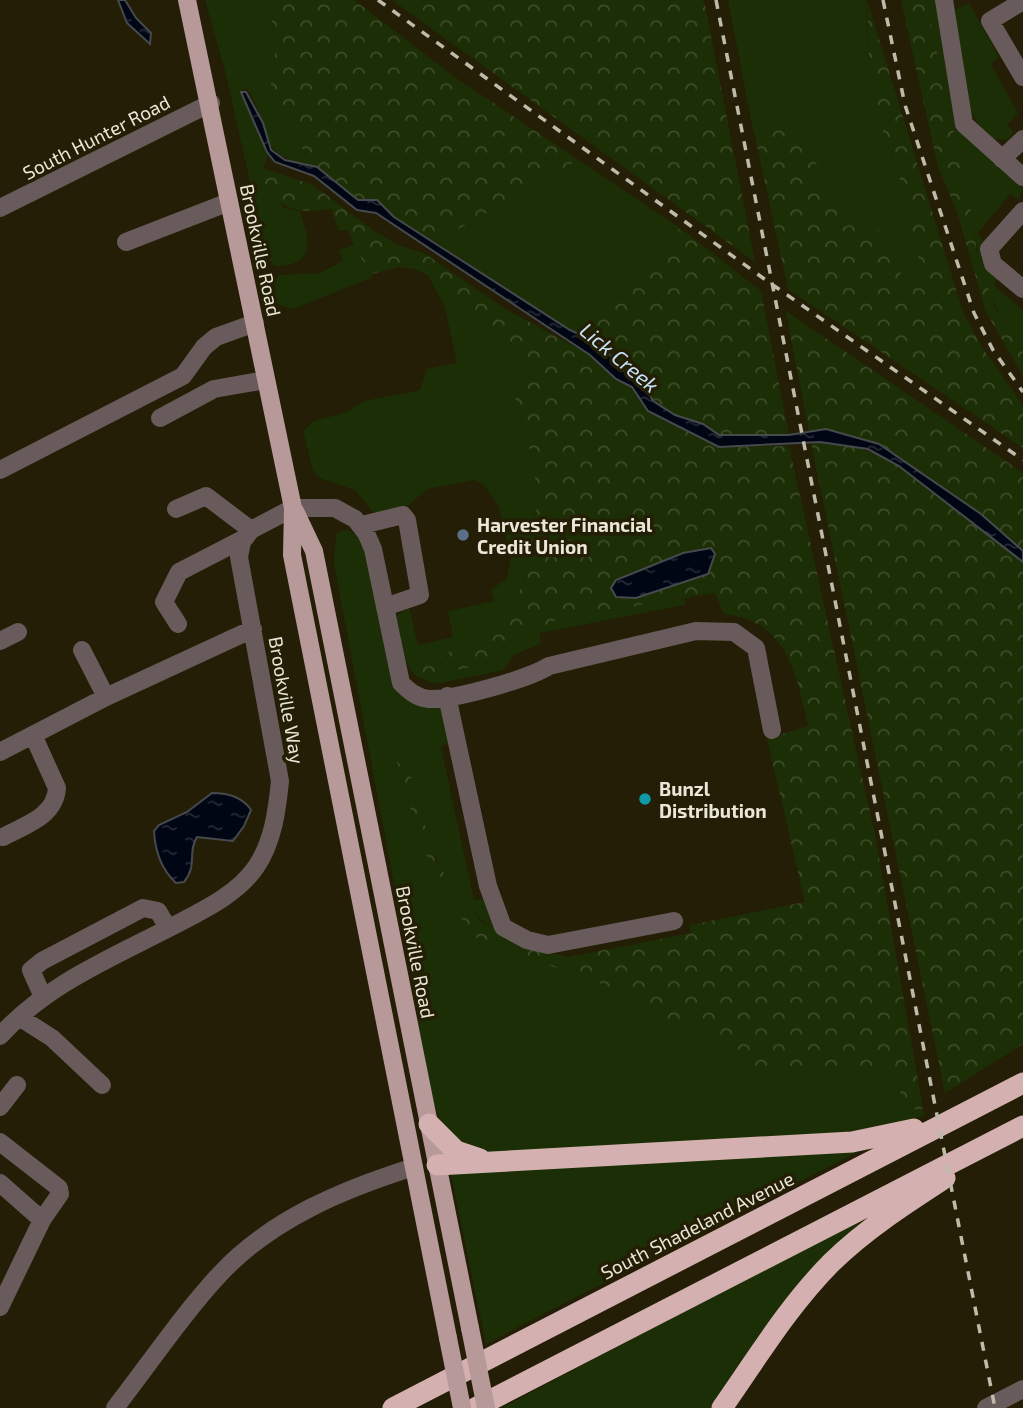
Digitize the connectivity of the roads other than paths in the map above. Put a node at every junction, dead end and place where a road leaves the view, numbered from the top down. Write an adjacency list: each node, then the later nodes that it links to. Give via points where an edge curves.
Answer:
1 (187, 0): 5 (main road, Brookville Road)
2 (944, 0): 7 (street, via 964,124)
3 (1023, 1): 4 (street, via 990,21)
4 (1023, 76)
5 (211, 103): 9 (main road, Brookville Road); 10 (street, South Hunter Road)
6 (1023, 139): 7 (street)
7 (1002, 159): 8 (street)
8 (1023, 177)
9 (229, 202): 12 (street); 14 (main road, Brookville Road)
10 (0, 208)
11 (1019, 223): 13 (street, via 989,250 993,264)
12 (126, 242)
13 (1023, 289)
14 (255, 323): 15 (main road, Brookville Road); 17 (street, via 216,337 183,376)
15 (266, 380): 16 (street, via 214,389); 18 (main road, Brookville Road)
16 (160, 418)
17 (0, 470)
18 (293, 508): 20 (street, via 335,508); 21 (street); 44 (main road, Brookville Road, via 314,551); 49 (main road, Brookville Road, via 292,555)
19 (176, 509): 21 (street, via 206,496)
20 (362, 525): 22 (street, via 373,549); 22 (street, via 403,515 407,520 421,589 417,598)
21 (248, 534): 23 (street, via 179,572 164,602); 24 (street, Brookville Way, via 240,562)
22 (385, 607): 28 (street, via 401,683 412,694 429,699)
23 (178, 624)
24 (253, 629): 29 (street); 35 (street, Brookville Way, via 280,781 276,816 255,869 209,907)
25 (18, 632): 26 (street)
26 (0, 641)
27 (82, 650): 29 (street)
28 (447, 696): 30 (street, via 696,631 734,632 755,648); 34 (street, via 488,886 503,927 548,945)
29 (106, 697): 31 (street)
30 (772, 730)
31 (33, 735): 32 (street); 33 (street, via 57,788 56,796 50,812)
32 (0, 752)
33 (3, 837)
34 (674, 921)
35 (168, 928): 36 (street, Brookville Way); 36 (street, via 158,911 143,908 42,961 32,970)
36 (43, 997): 37 (street, Brookville Way)
37 (19, 1017): 38 (street, Brookville Way); 41 (street, via 52,1038)
38 (1, 1034)
39 (1023, 1083): 42 (highway, South Shadeland Avenue)
40 (17, 1085): 43 (street)
41 (102, 1085)
42 (1001, 1095): 47 (highway, via 907,1131 852,1142); 55 (highway, South Shadeland Avenue)
43 (0, 1107)
44 (429, 1124): 47 (highway, via 464,1155); 48 (main road, Brookville Road)
45 (1023, 1126): 57 (highway); 59 (highway, via 897,1209 831,1263 783,1318)
46 (0, 1142): 51 (street, via 58,1188 60,1194)
47 (489, 1161): 48 (highway)
48 (437, 1165): 49 (main road); 58 (main road, Brookville Road, bridge)
49 (414, 1167): 54 (street, via 320,1203 250,1247 204,1293); 56 (main road, Brookville Road, bridge)
50 (0, 1183): 51 (street)
51 (43, 1220): 52 (street)
52 (0, 1307)
53 (1023, 1389): 60 (street)
54 (115, 1408)
55 (393, 1408)
56 (462, 1408)
57 (475, 1408)
58 (486, 1408)
59 (722, 1408)
60 (986, 1408)

